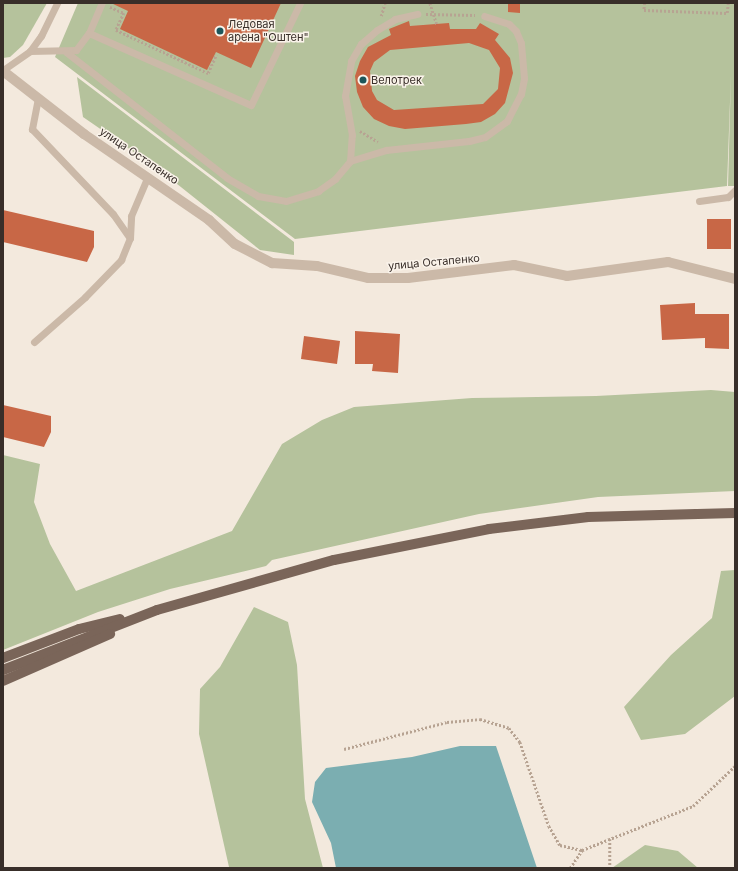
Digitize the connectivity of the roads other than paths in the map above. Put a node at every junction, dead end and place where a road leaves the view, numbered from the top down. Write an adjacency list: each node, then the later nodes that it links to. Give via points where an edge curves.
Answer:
1 (57, 3): 7 (lane, via 42,36)
2 (102, 3): 6 (lane)
3 (300, 3): 6 (lane, via 251,105)
4 (417, 14): 11 (lane, via 386,23 359,49 351,61 345,84 350,119)
5 (484, 16): 11 (lane, via 509,24 516,31 521,43 524,78 515,110 507,121 485,137 368,154)
6 (89, 33): 8 (lane, via 76,50)
7 (30, 51): 8 (lane); 9 (lane)
8 (66, 52): 11 (lane, via 228,178 258,196 286,202 303,198 335,179)
9 (3, 70): 10 (street, улица Остапенко)
10 (38, 98): 12 (street, улица Остапенко, via 84,134); 15 (lane, via 32,129 113,214)
11 (350, 161)
12 (148, 176): 15 (lane, via 131,216); 16 (street, улица Остапенко, via 209,220 235,244 272,263 317,266 368,278 408,278 514,265 567,276 668,262)
13 (735, 190): 14 (lane, via 728,197)
14 (699, 201)
15 (130, 238): 17 (lane, via 121,260)
16 (735, 279)
17 (34, 342)
18 (735, 513): 19 (main road, via 588,517 489,529 334,560)
19 (157, 610): 20 (main road, via 79,629); 21 (main road); 22 (main road, via 84,648)
20 (3, 658)
21 (3, 670)
22 (3, 681)

